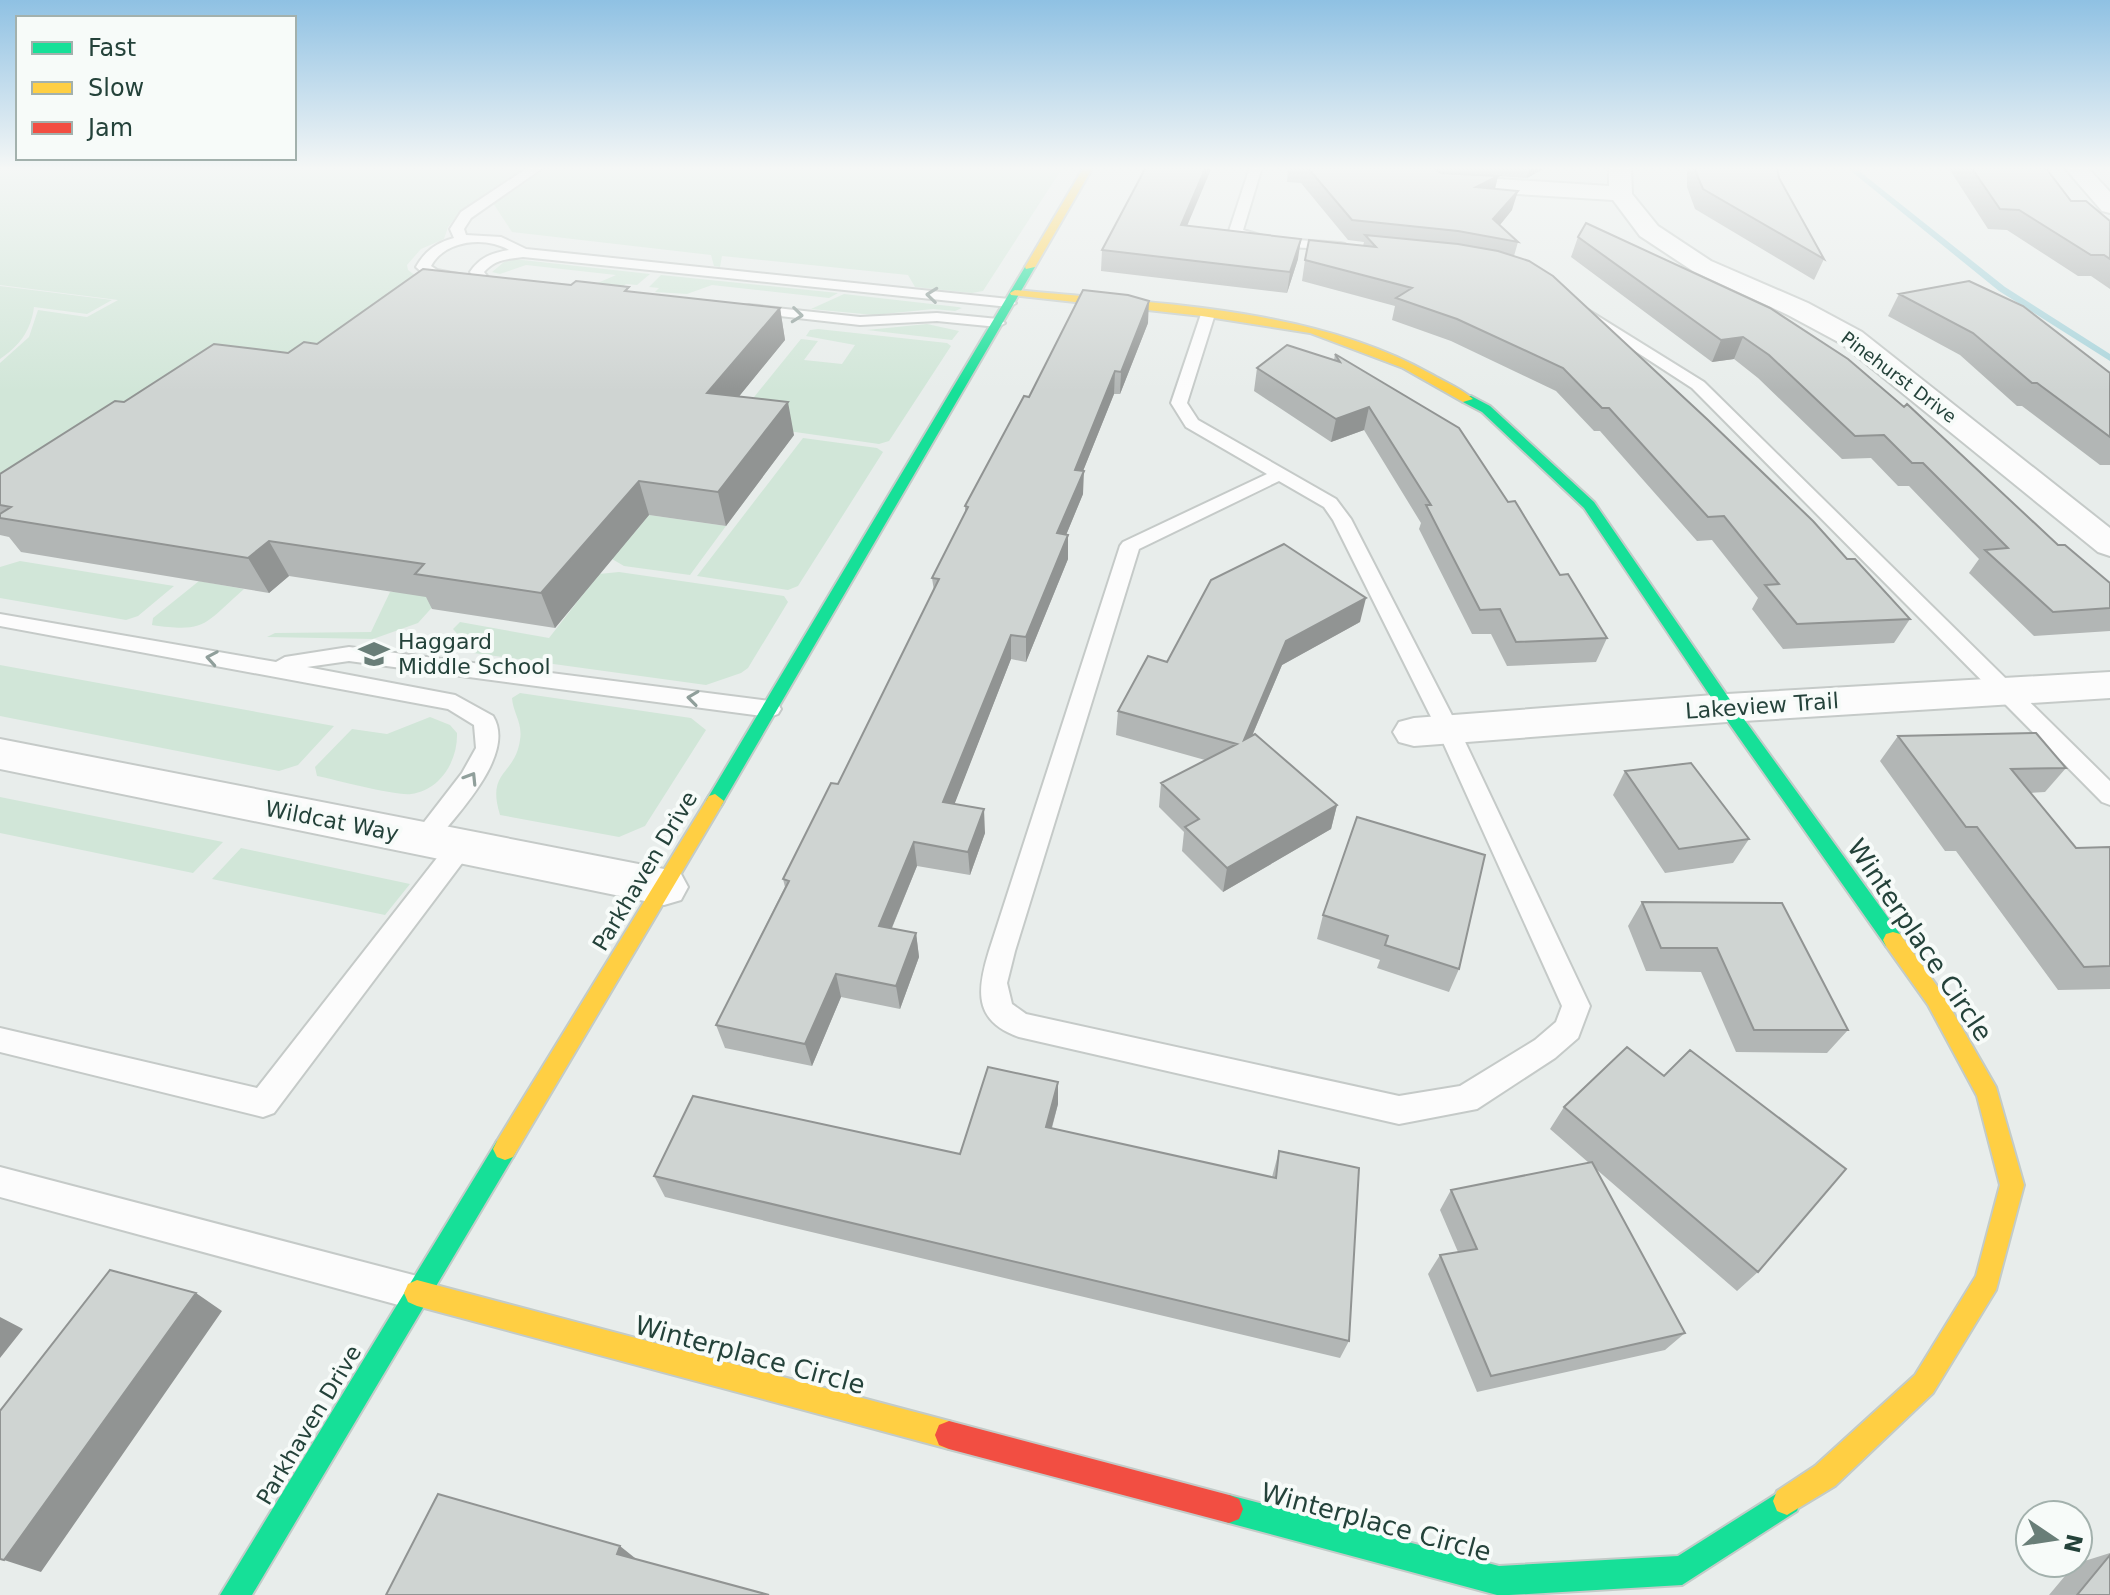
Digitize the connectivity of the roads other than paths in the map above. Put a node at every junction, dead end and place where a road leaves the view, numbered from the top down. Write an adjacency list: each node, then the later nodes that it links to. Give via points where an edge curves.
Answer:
1 (460, 241): 7 (lane, via 427,255 423,267 433,274 491,282 477,272 482,263)
2 (504, 241): 7 (lane)
3 (1045, 241): 8 (street, Parkhaven Drive)
4 (1292, 241): 6 (lane)
5 (1664, 241): 14 (street, Pinehurst Drive, via 1702,266 1852,338)
6 (1362, 249)
7 (523, 253): 8 (lane, one-way to 7)
8 (1012, 298): 11 (street, Winterplace Circle); 12 (street, Parkhaven Drive)
9 (1568, 301): 19 (lane, via 1698,385)
10 (734, 308): 12 (lane, one-way to 12, via 860,321 937,317)
11 (1208, 314): 13 (lane, via 1179,403 1192,423); 21 (street, Winterplace Circle, via 1312,330 1407,365 1486,409 1589,505)
12 (998, 323): 22 (street, Parkhaven Drive)
13 (1280, 474): 23 (lane, via 1330,503 1342,519); 23 (lane, via 1130,546 1002,951 993,983 999,1011 1019,1025 1399,1110 1466,1099 1545,1049 1568,1029 1576,1006)
14 (2110, 545)
15 (0, 620): 16 (lane, one-way to 15)
16 (264, 666): 17 (lane, via 349,654); 20 (lane)
17 (486, 670): 20 (lane); 22 (lane, one-way to 17)
18 (2110, 685): 19 (street, Lakeview Trail)
19 (2007, 691): 21 (street, Lakeview Trail); 25 (lane)
20 (455, 703): 26 (lane, one-way to 20, via 488,748 485,721)
21 (1727, 708): 23 (street, Lakeview Trail); 30 (street, Winterplace Circle, via 1935,999 1988,1094 2012,1185 1987,1281 1924,1384 1825,1476 1682,1570 1499,1581)
22 (770, 709): 27 (street, Parkhaven Drive)
23 (1431, 730)
24 (0, 754): 26 (street, Wildcat Way)
25 (2110, 796)
26 (441, 843): 27 (street, Wildcat Way); 28 (lane, via 263,1103)
27 (664, 887): 30 (street, Parkhaven Drive)
28 (0, 1040)
29 (0, 1182): 30 (lane)
30 (417, 1293): 31 (street, Parkhaven Drive)
31 (235, 1595)

